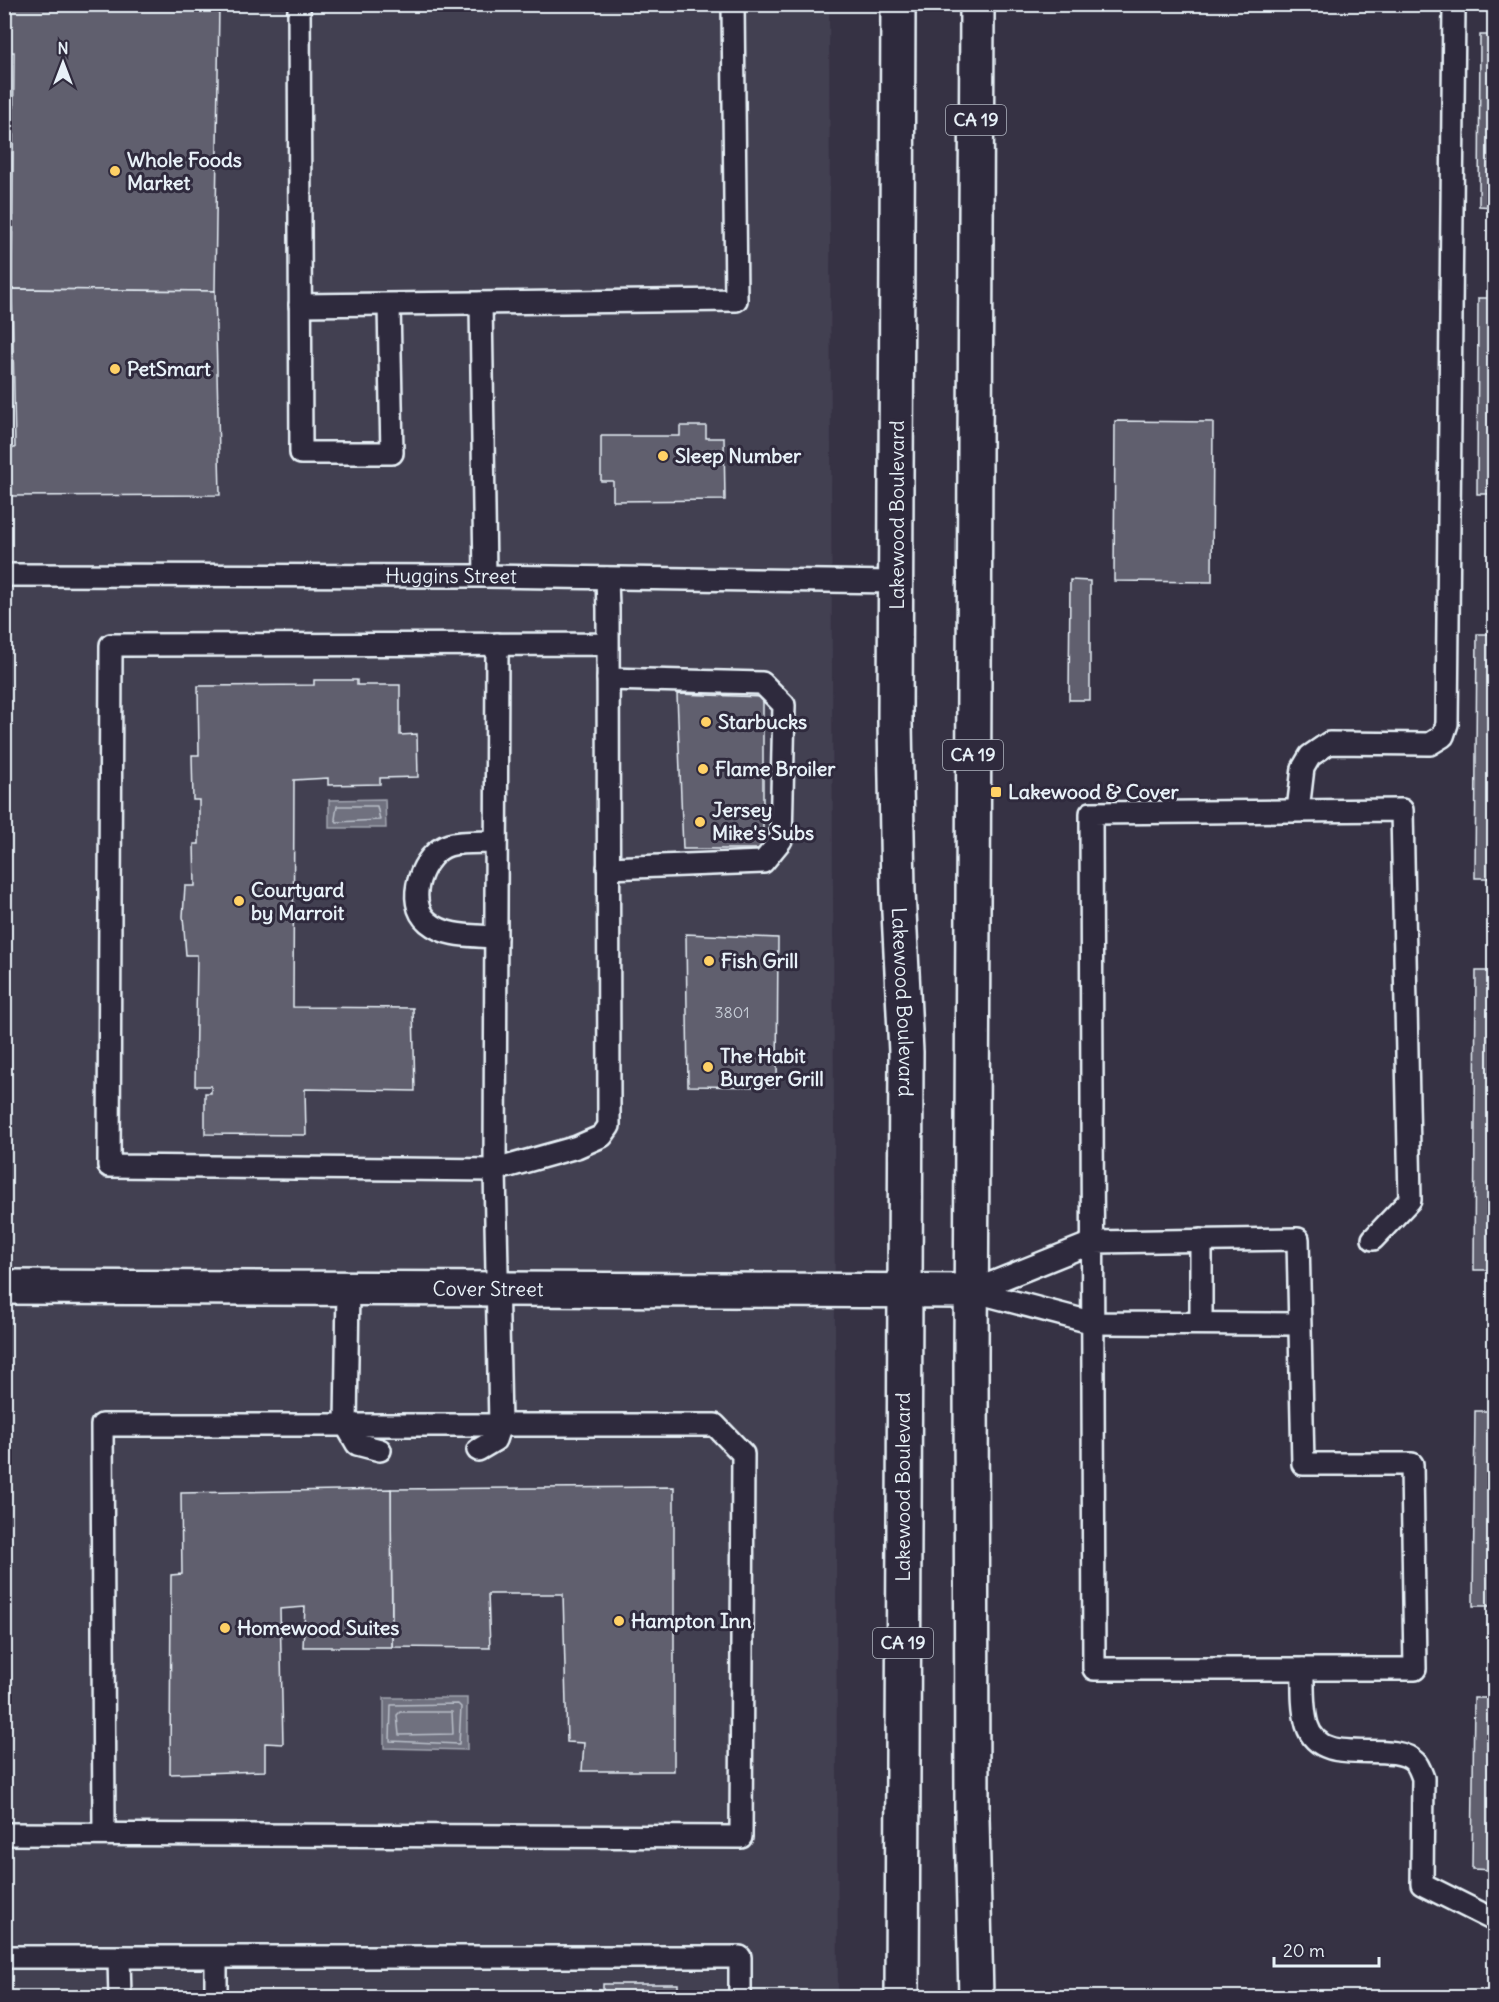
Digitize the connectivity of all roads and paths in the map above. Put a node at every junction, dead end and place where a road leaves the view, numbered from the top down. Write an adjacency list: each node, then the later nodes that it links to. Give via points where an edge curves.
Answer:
1 (299, 4): 7 (lane)
2 (733, 4): 6 (lane, via 736,300)
3 (898, 4): 12 (main road, Lakewood Boulevard / CA 19)
4 (977, 4): 28 (main road, CA 19)
5 (1454, 4): 16 (lane, via 1447,724 1443,736 1430,744 1329,743 1310,756 1303,768)
6 (481, 303): 8 (lane); 10 (lane)
7 (300, 305): 8 (lane); 8 (lane, via 301,453 392,453)
8 (389, 305)
9 (4, 574): 10 (lane, Huggins Street)
10 (484, 576): 11 (lane, Huggins Street)
11 (607, 579): 12 (lane, Huggins Street); 14 (lane)
12 (896, 582): 27 (main road, Lakewood Boulevard / CA 19, via 898,892 906,1052)
13 (497, 644): 14 (lane); 17 (lane); 20 (lane, via 111,645 109,1166)
14 (608, 644): 15 (lane)
15 (608, 679): 18 (lane); 18 (lane, via 762,683 784,705 781,840 763,862)
16 (1298, 810): 21 (lane, via 1402,810 1410,1200); 23 (lane, via 1091,813)
17 (496, 842): 19 (lane); 19 (lane, via 448,845 428,860 418,884 418,907 428,922 450,934)
18 (608, 868): 20 (lane, via 609,1126 602,1136 577,1147)
19 (496, 937): 20 (lane)
20 (495, 1170): 26 (lane)
21 (1373, 1239)
22 (1201, 1240): 23 (lane); 30 (lane); 31 (lane, via 1298,1239)
23 (1094, 1242): 28 (lane); 29 (lane)
24 (4, 1287): 25 (main road, Cover Street)
25 (348, 1289): 26 (main road, Cover Street); 32 (lane)
26 (498, 1289): 27 (main road, Cover Street); 33 (lane)
27 (903, 1289): 28 (main road, Cover Street); 46 (main road, Lakewood Boulevard / CA 19)
28 (972, 1291): 29 (lane); 47 (main road, CA 19)
29 (1094, 1323): 30 (lane); 36 (lane, via 1094,1669)
30 (1201, 1323): 31 (lane)
31 (1298, 1324): 36 (lane, via 1303,1464 1412,1464 1415,1669)
32 (346, 1425): 33 (lane); 34 (lane, via 357,1444); 37 (lane, via 102,1425)
33 (500, 1425): 35 (lane, via 495,1440); 37 (lane, via 715,1425 743,1454 741,1837)
34 (380, 1450)
35 (478, 1450)
36 (1303, 1669): 39 (lane, via 1308,1727 1320,1742 1340,1751 1405,1754 1416,1762 1423,1778 1422,1884)
37 (104, 1833): 38 (lane)
38 (4, 1834)
39 (1494, 1920)
40 (4, 1957): 41 (lane)
41 (119, 1958): 42 (lane); 43 (lane)
42 (216, 1959): 44 (lane); 45 (lane, via 740,1957)
43 (120, 1998)
44 (216, 1998)
45 (740, 1998)
46 (902, 1998)
47 (975, 1998)

